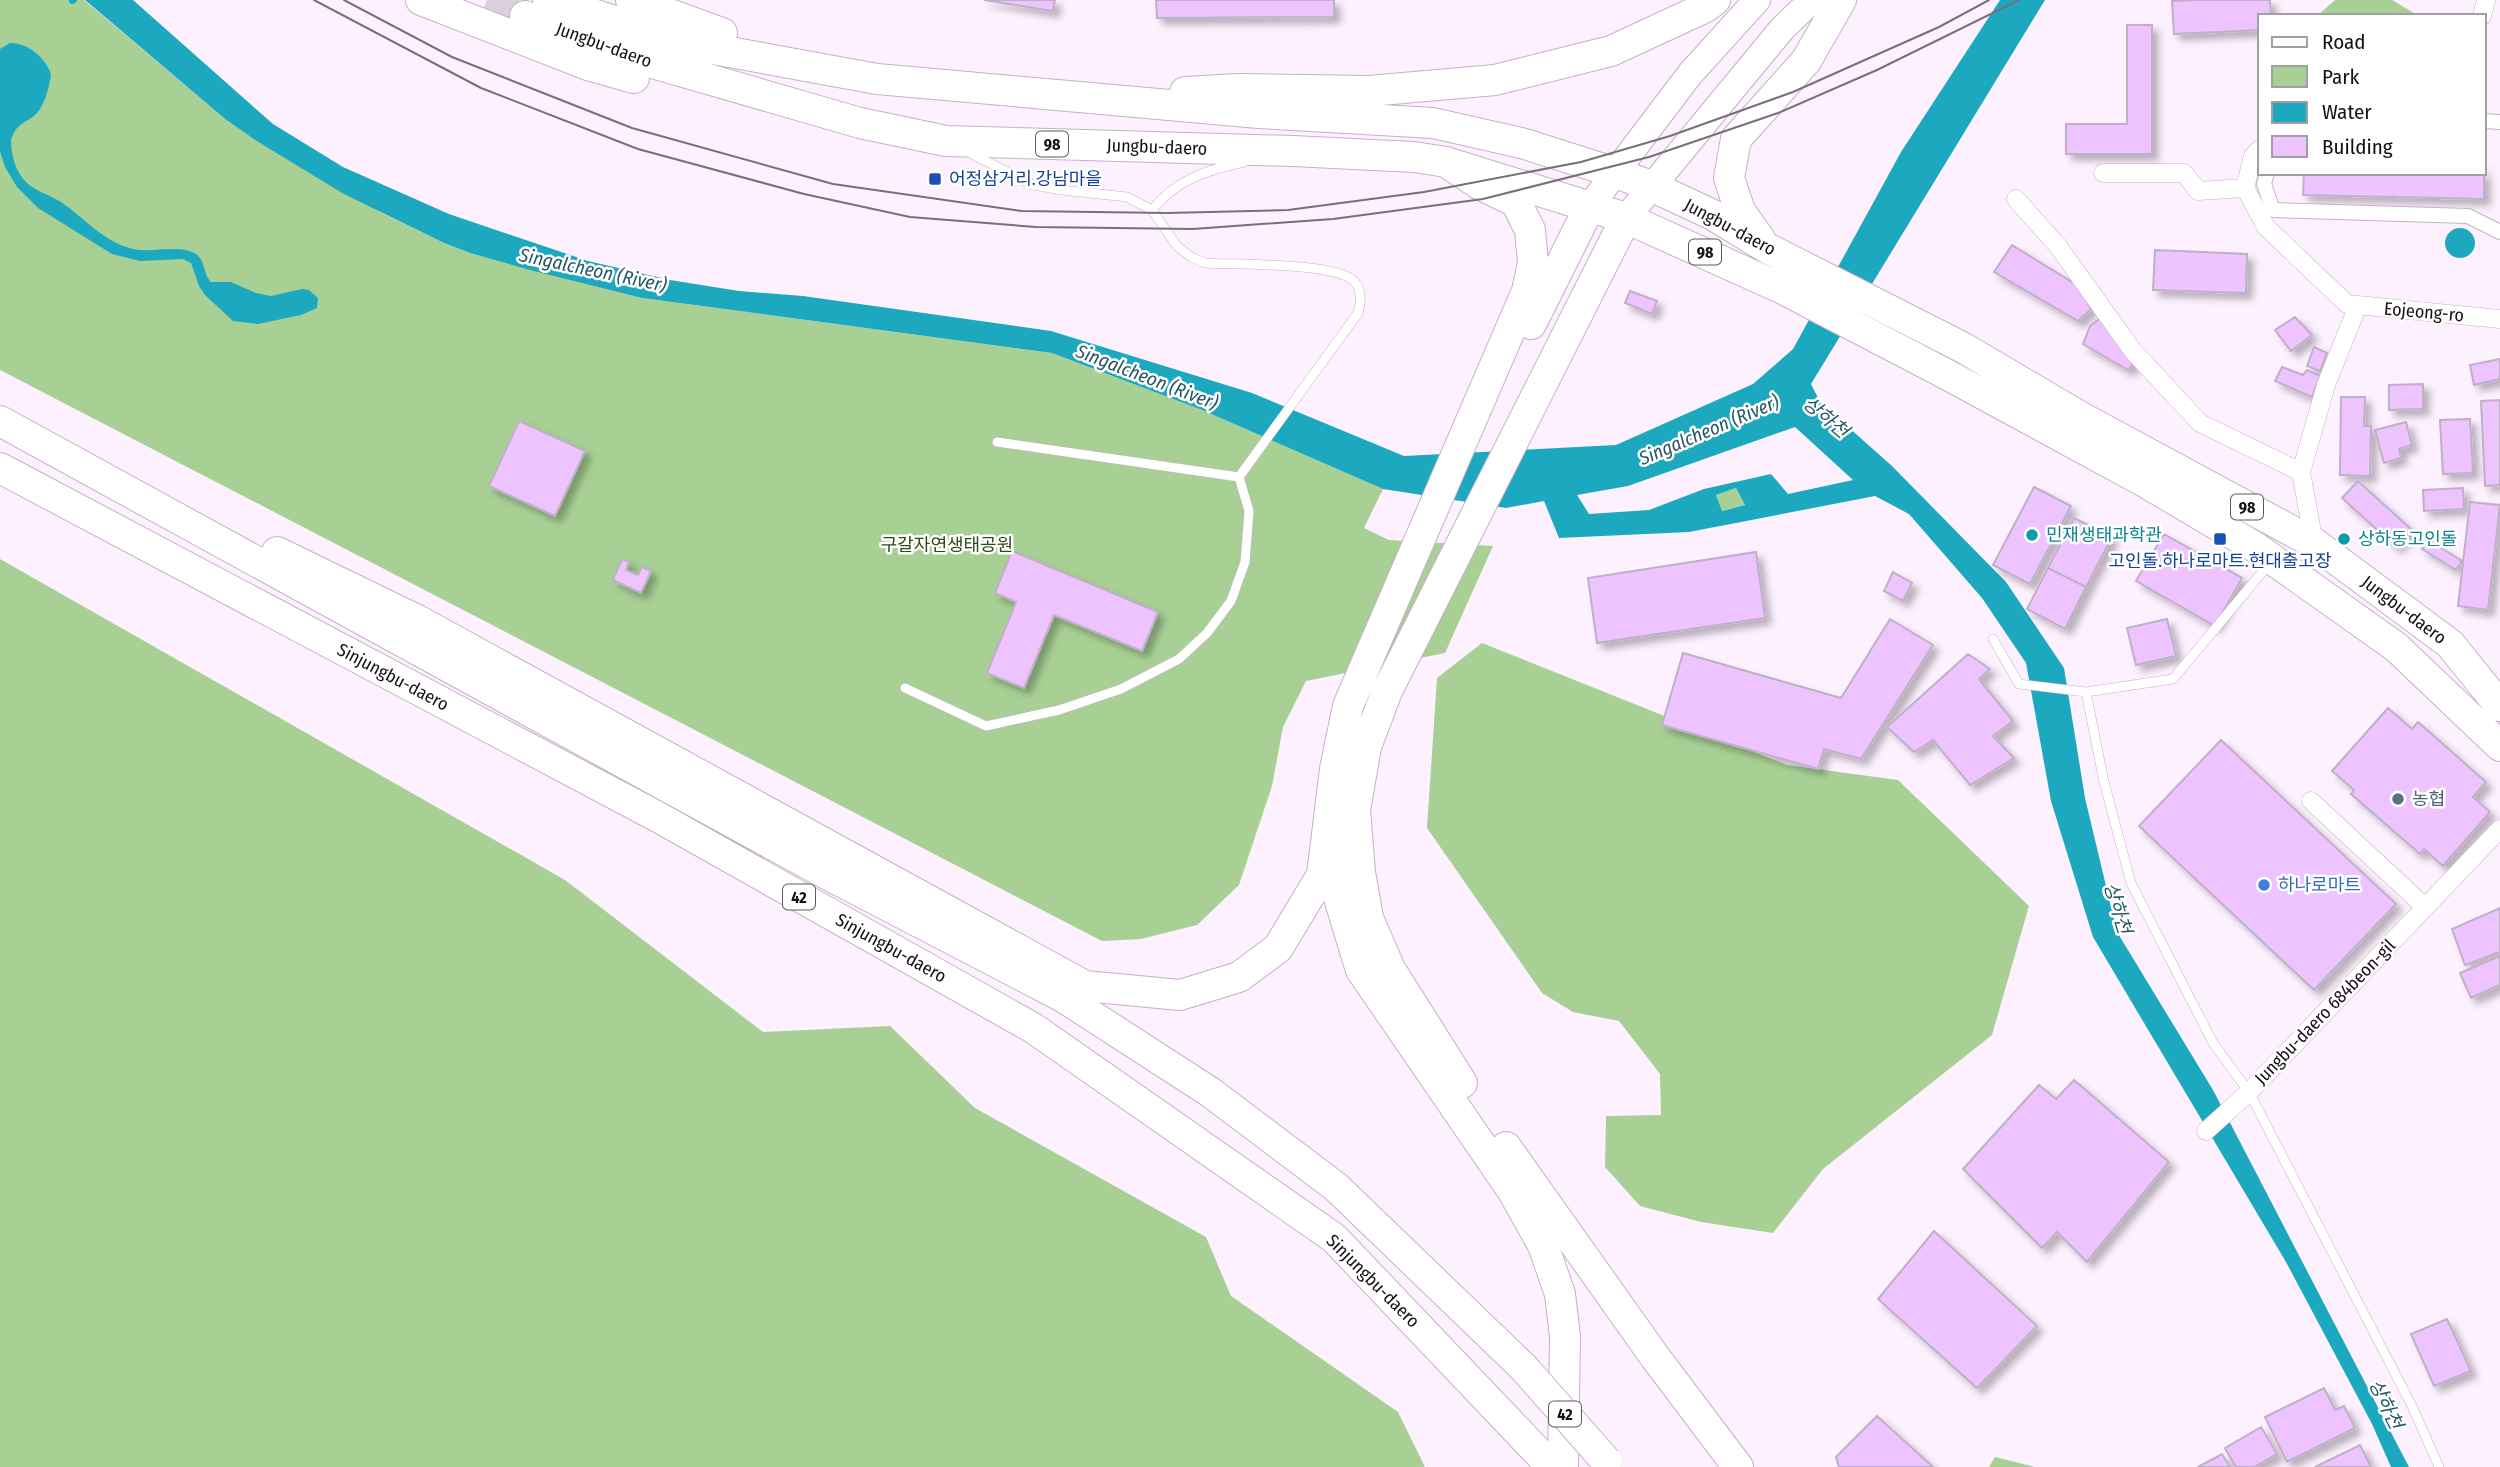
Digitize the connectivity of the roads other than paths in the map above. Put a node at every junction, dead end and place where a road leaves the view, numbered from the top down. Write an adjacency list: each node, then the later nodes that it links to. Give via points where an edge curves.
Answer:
1 (421, 0): 10 (main road, via 588,65 829,132)
2 (631, 0): 8 (main road, via 697,26)
3 (1715, 0): 9 (main road, via 1611,51 1495,80 1369,91 1239,89)
4 (1758, 0): 14 (main road, via 1690,74)
5 (1812, 0): 17 (main road, via 1782,29)
6 (1841, 0): 24 (main road, via 1806,61 1736,139 1729,178 1740,211)
7 (537, 8): 8 (main road, Jungbu-daero / 98, via 691,45); 10 (main road, Jungbu-daero / 98, via 618,53 860,122)
8 (877, 79): 9 (main road, Jungbu-daero / 98)
9 (1073, 98): 14 (main road, Jungbu-daero / 98, via 1433,122 1525,144)
10 (946, 141): 11 (main road, Jungbu-daero / 98); 21 (lane, via 1033,185 1127,197)
11 (1293, 151): 13 (main road, Jungbu-daero / 98); 21 (lane, via 1203,171 1164,195)
12 (2258, 151): 18 (street)
13 (1446, 162): 20 (main road, Jungbu-daero / 98); 34 (main road, via 1516,202 1530,228 1533,263 1527,291)
14 (1616, 173): 17 (main road, Jungbu-daero / 98); 20 (main road)
15 (2103, 173): 18 (street, via 2184,173 2198,191)
16 (2266, 175): 23 (street, via 2264,184 2273,210 2467,212)
17 (1651, 186): 22 (main road); 24 (main road, Jungbu-daero / 98, via 1713,215)
18 (2245, 188): 25 (street, via 2266,227)
19 (2015, 199): 30 (street, via 2057,246 2133,351 2200,424)
20 (1590, 206): 22 (main road, Jungbu-daero / 98); 34 (main road)
21 (1152, 210): 31 (lane, via 1177,246 1191,257 1205,263 1344,274 1356,283 1362,300 1358,313)
22 (1626, 218): 33 (main road, Jungbu-daero / 98, via 1783,289 1946,374 2143,481); 48 (main road, via 1387,691 1366,747 1355,810 1368,918 1390,969 1464,1086)
23 (2500, 232)
24 (1767, 248): 32 (main road, Jungbu-daero / 98, via 1962,347)
25 (2353, 305): 26 (street, Eojeong-ro); 30 (street)
26 (2500, 319)
27 (0, 419): 42 (main road, via 419,621 1085,986 1180,995 1239,977 1278,948 1322,876); 49 (main road, Sinjungbu-daero / 42, bridge, via 823,873 1063,998 1210,1092 1336,1187 1524,1368)
28 (997, 442): 31 (lane)
29 (0, 468): 50 (main road, Sinjungbu-daero / 42, via 658,817 1033,1028 1334,1238)
30 (2301, 472): 32 (street)
31 (1239, 477): 38 (lane, via 1249,510 1245,562 1231,600 1207,634 1179,659 1121,689 1059,710 986,726)
32 (2314, 543): 36 (main road, Jungbu-daero / 98)
33 (2272, 560): 39 (lane, via 2173,679); 41 (main road, Jungbu-daero / 98, via 2396,647)
34 (1404, 578): 42 (main road, via 1348,706)
35 (1993, 639): 39 (lane, via 2019,684)
36 (2451, 644): 37 (street); 40 (main road, Jungbu-daero / 98)
37 (2500, 681)
38 (905, 688)
39 (2086, 692): 46 (lane, via 2131,883 2213,1043)
40 (2500, 706)
41 (2500, 746)
42 (1335, 769): 51 (main road, via 1339,898 1361,970 1512,1190 1543,1245 1560,1294 1565,1336)
43 (2311, 801): 45 (street)
44 (2500, 828): 45 (street, Jungbu-daero 684beon-gil)
45 (2425, 907): 46 (street, Jungbu-daero 684beon-gil)
46 (2249, 1092): 47 (street); 54 (lane, Jungbu-daero 684beon-gil)
47 (2206, 1131)
48 (1655, 1357): 52 (main road); 53 (main road)
49 (1608, 1464)
50 (1552, 1467)
51 (1563, 1467)
52 (1711, 1467)
53 (1738, 1467)
54 (2439, 1467)

